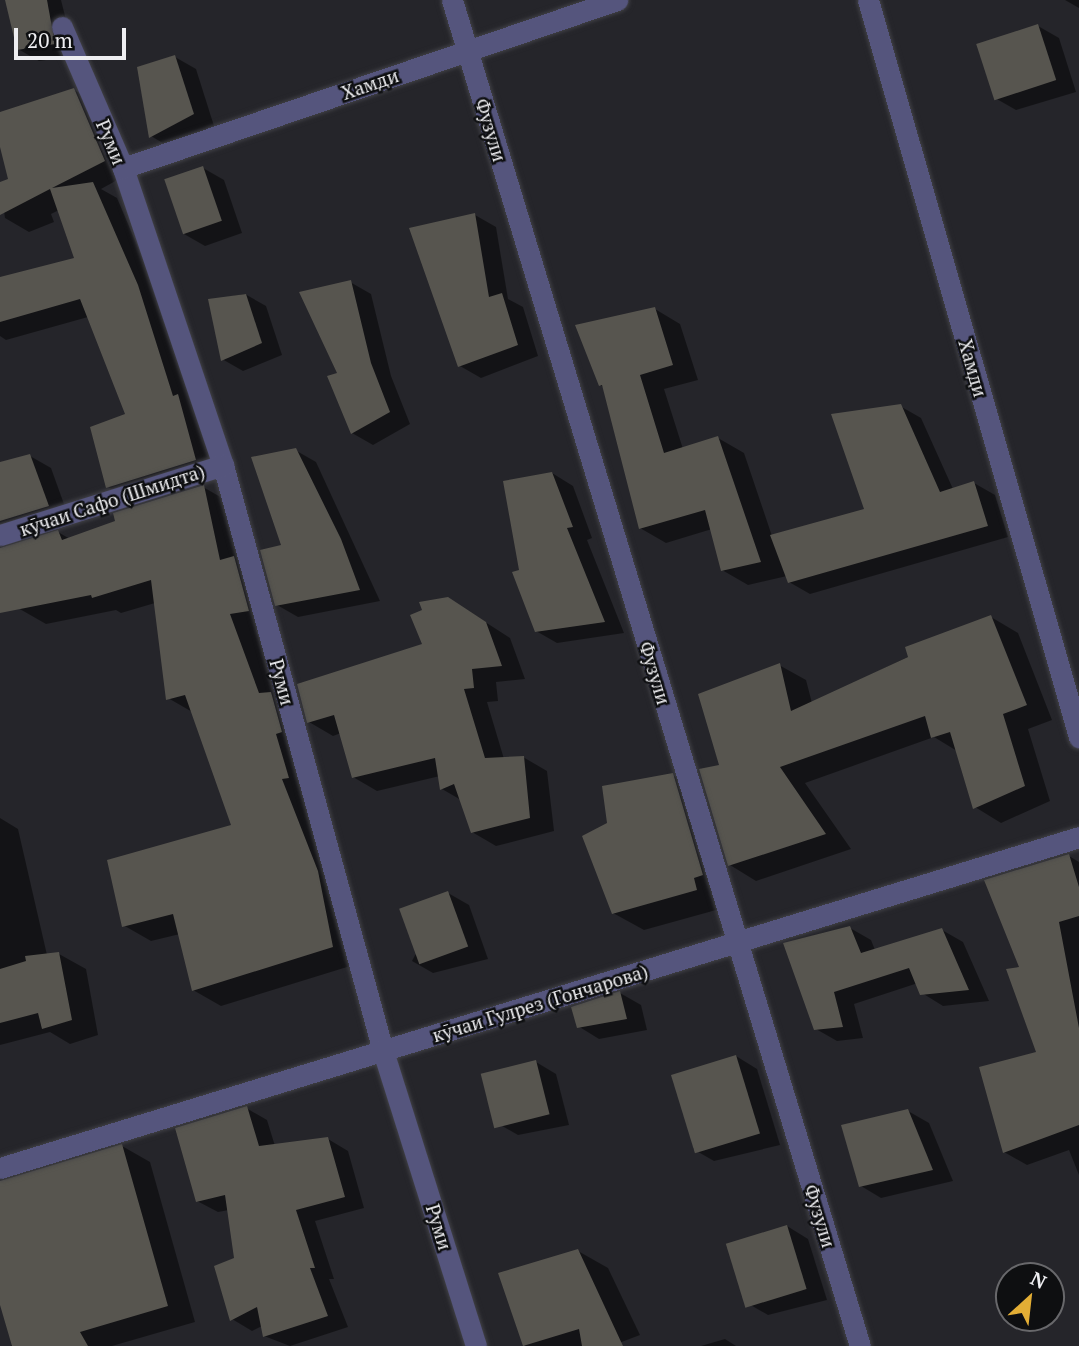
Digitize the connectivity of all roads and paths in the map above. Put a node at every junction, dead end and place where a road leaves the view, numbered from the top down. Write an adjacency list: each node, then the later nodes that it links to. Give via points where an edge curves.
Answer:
1 (452, 0): 5 (street, Фузули)
2 (617, 0): 5 (street, Хамди)
3 (868, 0): 9 (street, Хамди)
4 (62, 27): 6 (street, Руми)
5 (467, 51): 6 (street, Хамди); 11 (street, Фузули)
6 (123, 168): 7 (street, Руми)
7 (223, 465): 8 (street, кӯчаи Сафо (Шмидта)); 12 (street, Руми)
8 (0, 535)
9 (1079, 737)
10 (1079, 837): 11 (street, кӯчаи Гулрез (Гончарова))
11 (737, 942): 12 (street, кӯчаи Гулрез (Гончарова)); 15 (street, Фузули)
12 (383, 1051): 13 (street, кӯчаи Гулрез (Гончарова)); 14 (street, Руми)
13 (0, 1168)
14 (476, 1346)
15 (860, 1346)

